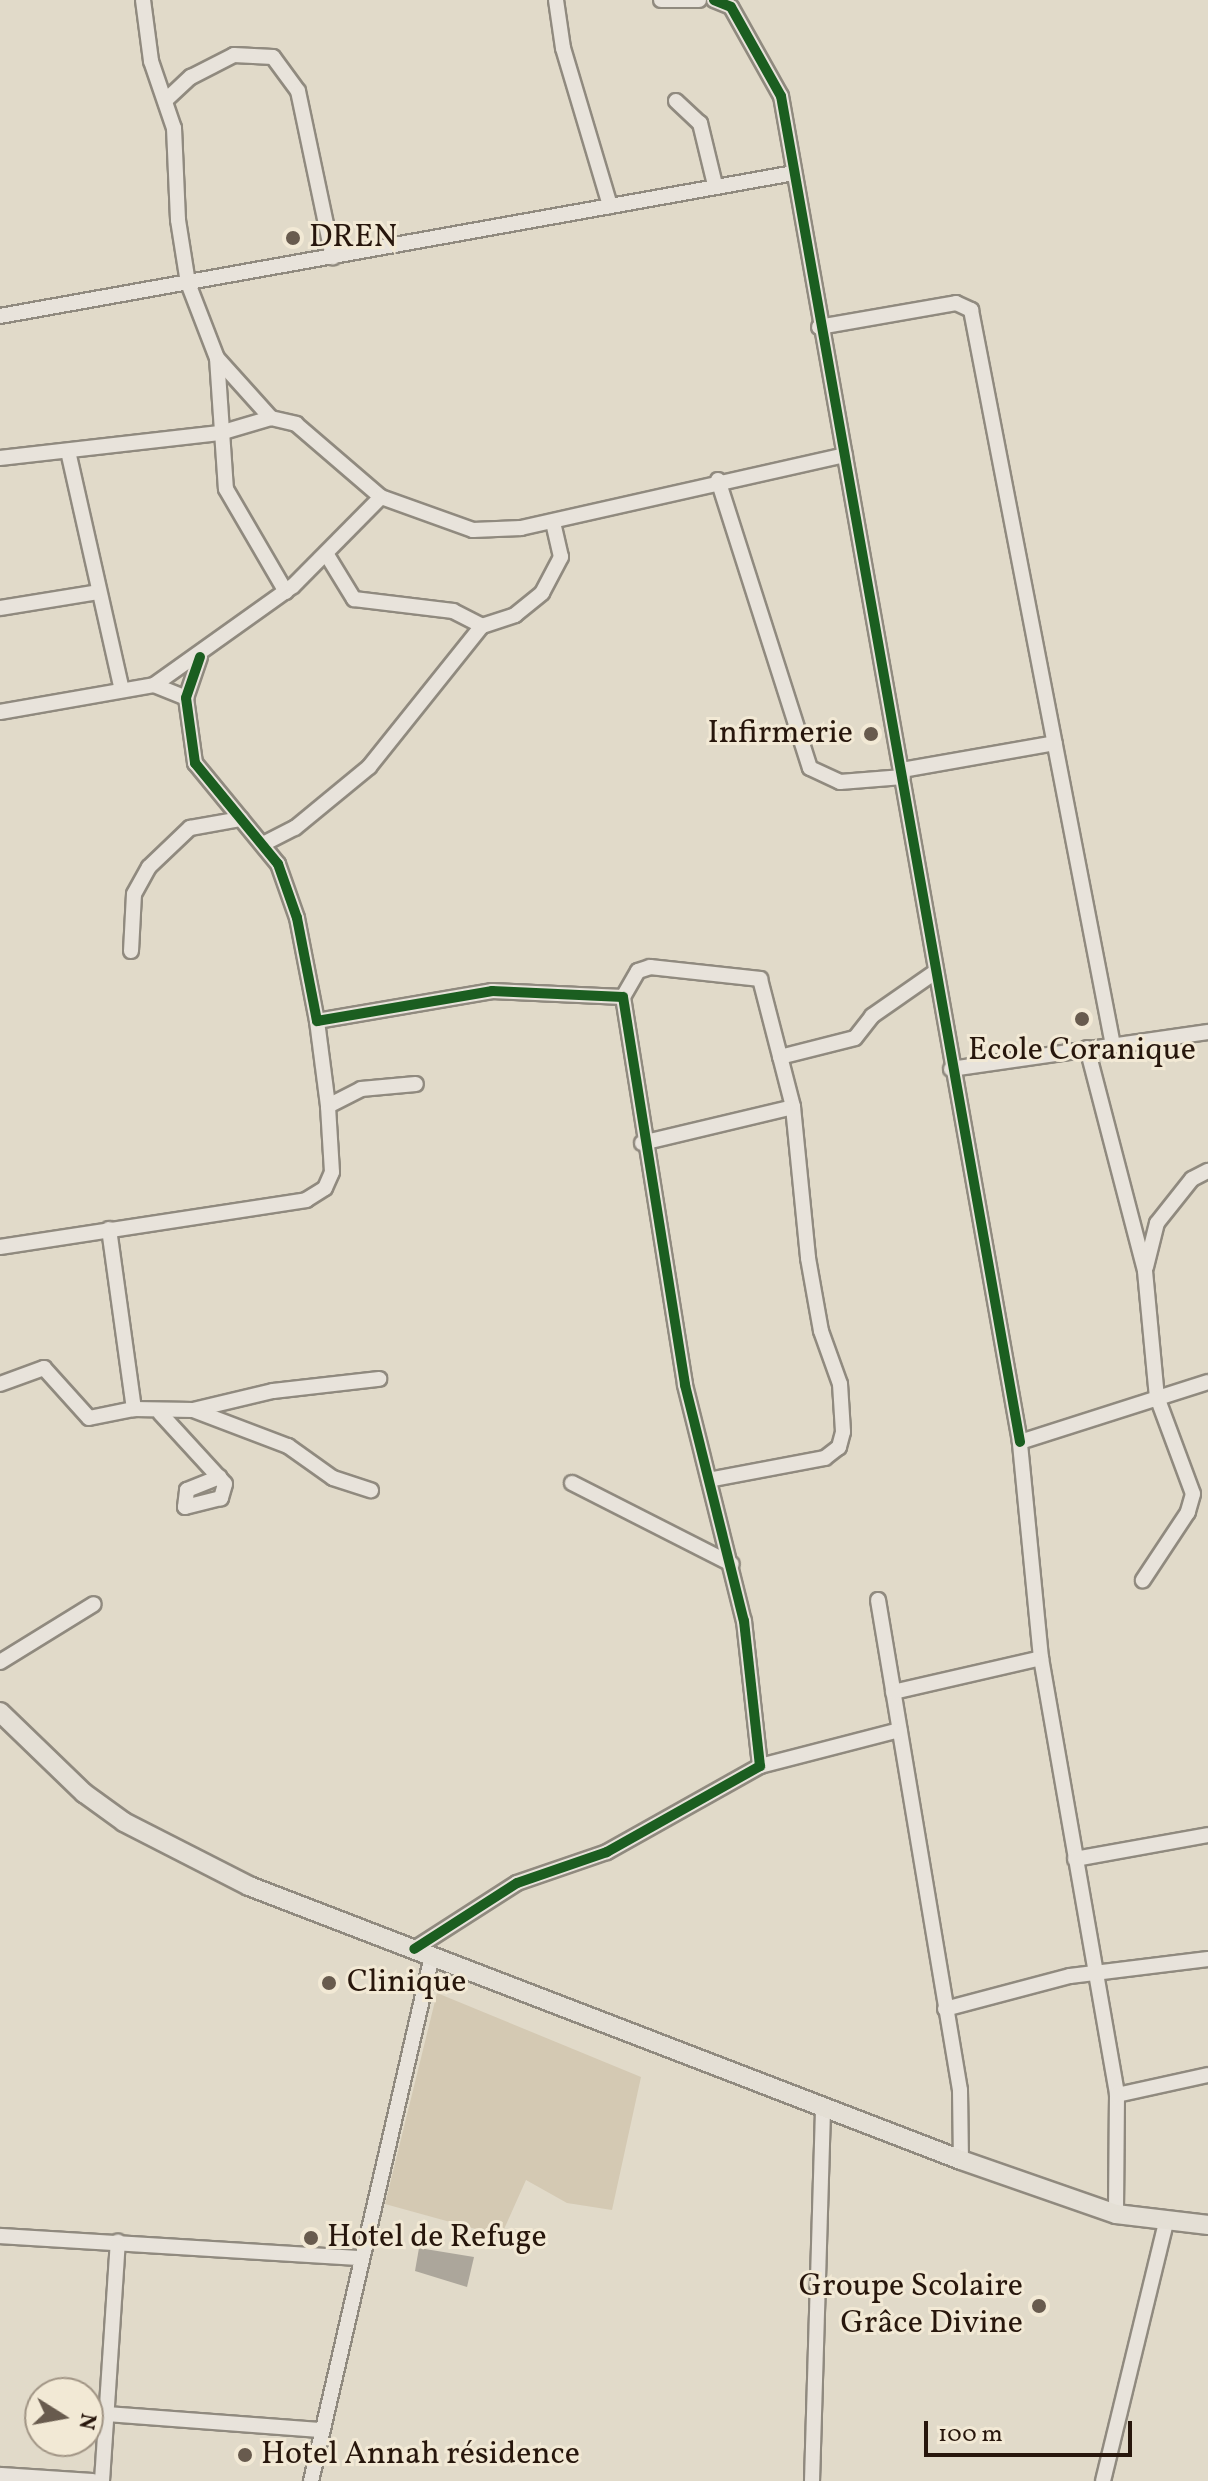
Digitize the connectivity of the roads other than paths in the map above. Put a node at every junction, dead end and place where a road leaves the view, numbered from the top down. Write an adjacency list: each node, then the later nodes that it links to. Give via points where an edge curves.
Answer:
1 (143, 0): 6 (street, via 151,61)
2 (556, 0): 10 (street, via 563,48)
3 (661, 0): 4 (street)
4 (699, 0)
5 (714, 0): 8 (street, via 731,7 771,69)
6 (167, 99): 11 (street, via 226,59 255,52 273,57 298,91); 12 (street)
7 (676, 101): 9 (street, via 700,123)
8 (794, 173): 9 (street); 14 (street)
9 (715, 185): 10 (street)
10 (610, 206): 11 (street)
11 (333, 257): 12 (street)
12 (188, 283): 13 (street); 15 (street)
13 (0, 316)
14 (819, 327): 19 (street); 34 (street, via 956,303 971,310)
15 (217, 358): 16 (street); 17 (street)
16 (271, 418): 17 (street); 22 (street, via 296,424)
17 (220, 433): 18 (street); 26 (street, via 226,489 238,519)
18 (68, 451): 20 (street); 25 (street)
19 (845, 455): 21 (street); 35 (street)
20 (0, 458)
21 (718, 480): 23 (street); 35 (street, via 810,768 840,782)
22 (381, 497): 23 (street, via 473,530); 24 (street)
23 (553, 522): 28 (street, via 561,557 542,593 515,615)
24 (327, 555): 26 (street); 28 (street, via 354,599 453,611)
25 (99, 592): 27 (street); 31 (street)
26 (286, 592): 29 (street)
27 (0, 608)
28 (482, 626): 37 (street, via 369,767 295,828)
29 (200, 657): 30 (street); 32 (street)
30 (154, 685): 31 (street); 32 (street)
31 (122, 690): 33 (street)
32 (186, 698): 36 (street, via 199,772)
33 (0, 712)
34 (1055, 743): 35 (street); 43 (street)
35 (902, 774): 39 (street)
36 (241, 819): 37 (street); 38 (street, via 190,828 149,867 134,894)
37 (265, 843): 41 (street, via 297,918)
38 (131, 951)
39 (935, 972): 45 (street, via 872,1016 855,1038); 46 (street)
40 (623, 997): 41 (street, via 492,991); 45 (street, via 638,971 650,967 755,977); 50 (street)
41 (317, 1021): 48 (street)
42 (1208, 1032): 43 (street)
43 (1113, 1045): 44 (street)
44 (1087, 1048): 46 (street); 54 (street)
45 (780, 1057): 49 (street)
46 (951, 1069): 62 (street)
47 (416, 1084): 48 (street, via 361,1089)
48 (328, 1106): 52 (street, via 335,1152 332,1172 317,1195 146,1229)
49 (793, 1107): 50 (street); 64 (street, via 808,1258 821,1331 840,1384 843,1432 839,1447 825,1458)
50 (642, 1143): 64 (street, via 685,1385)
51 (1208, 1171): 54 (street, via 1192,1179 1157,1223)
52 (109, 1229): 53 (street); 59 (street)
53 (0, 1247)
54 (1145, 1271): 58 (street)
55 (379, 1379): 60 (street, via 273,1391)
56 (1208, 1382): 58 (street)
57 (0, 1384): 59 (street, via 39,1367 50,1371 84,1417)
58 (1157, 1397): 62 (street); 68 (street, via 1193,1494 1188,1512)
59 (134, 1409): 61 (street)
60 (193, 1410): 61 (street); 66 (street, via 288,1446 333,1478)
61 (160, 1413): 63 (street)
62 (1020, 1442): 71 (street)
63 (219, 1477)
64 (709, 1480): 67 (street)
65 (572, 1483): 67 (street)
66 (371, 1490)
67 (732, 1564): 76 (street)
68 (1143, 1580)
69 (878, 1600): 73 (street)
70 (94, 1604): 72 (street)
71 (1041, 1658): 73 (street); 78 (street)
72 (0, 1662)
73 (893, 1692): 75 (street)
74 (0, 1712): 79 (main road, via 84,1793 124,1822 249,1886)
75 (899, 1730): 76 (street); 82 (street)
76 (760, 1766): 79 (street, via 607,1852 517,1883)
77 (1208, 1835): 78 (street)
78 (1075, 1859): 81 (street)
79 (423, 1952): 85 (main road); 92 (street)
80 (1208, 1959): 81 (street)
81 (1099, 1971): 82 (street); 84 (street)
82 (945, 2009): 86 (street, via 960,2090)
83 (1208, 2075): 84 (street)
84 (1117, 2095): 87 (street)
85 (823, 2108): 86 (main road); 99 (street)
86 (961, 2160): 87 (main road)
87 (1116, 2214): 88 (main road)
88 (1166, 2222): 89 (main road); 100 (street)
89 (1208, 2225)
90 (0, 2236): 91 (street)
91 (118, 2242): 92 (street); 93 (street)
92 (359, 2258): 94 (street)
93 (107, 2414): 94 (street); 97 (street)
94 (319, 2430): 98 (street)
95 (0, 2475): 96 (street)
96 (93, 2481)
97 (102, 2481)
98 (311, 2481)
99 (812, 2481)
100 (1103, 2481)

